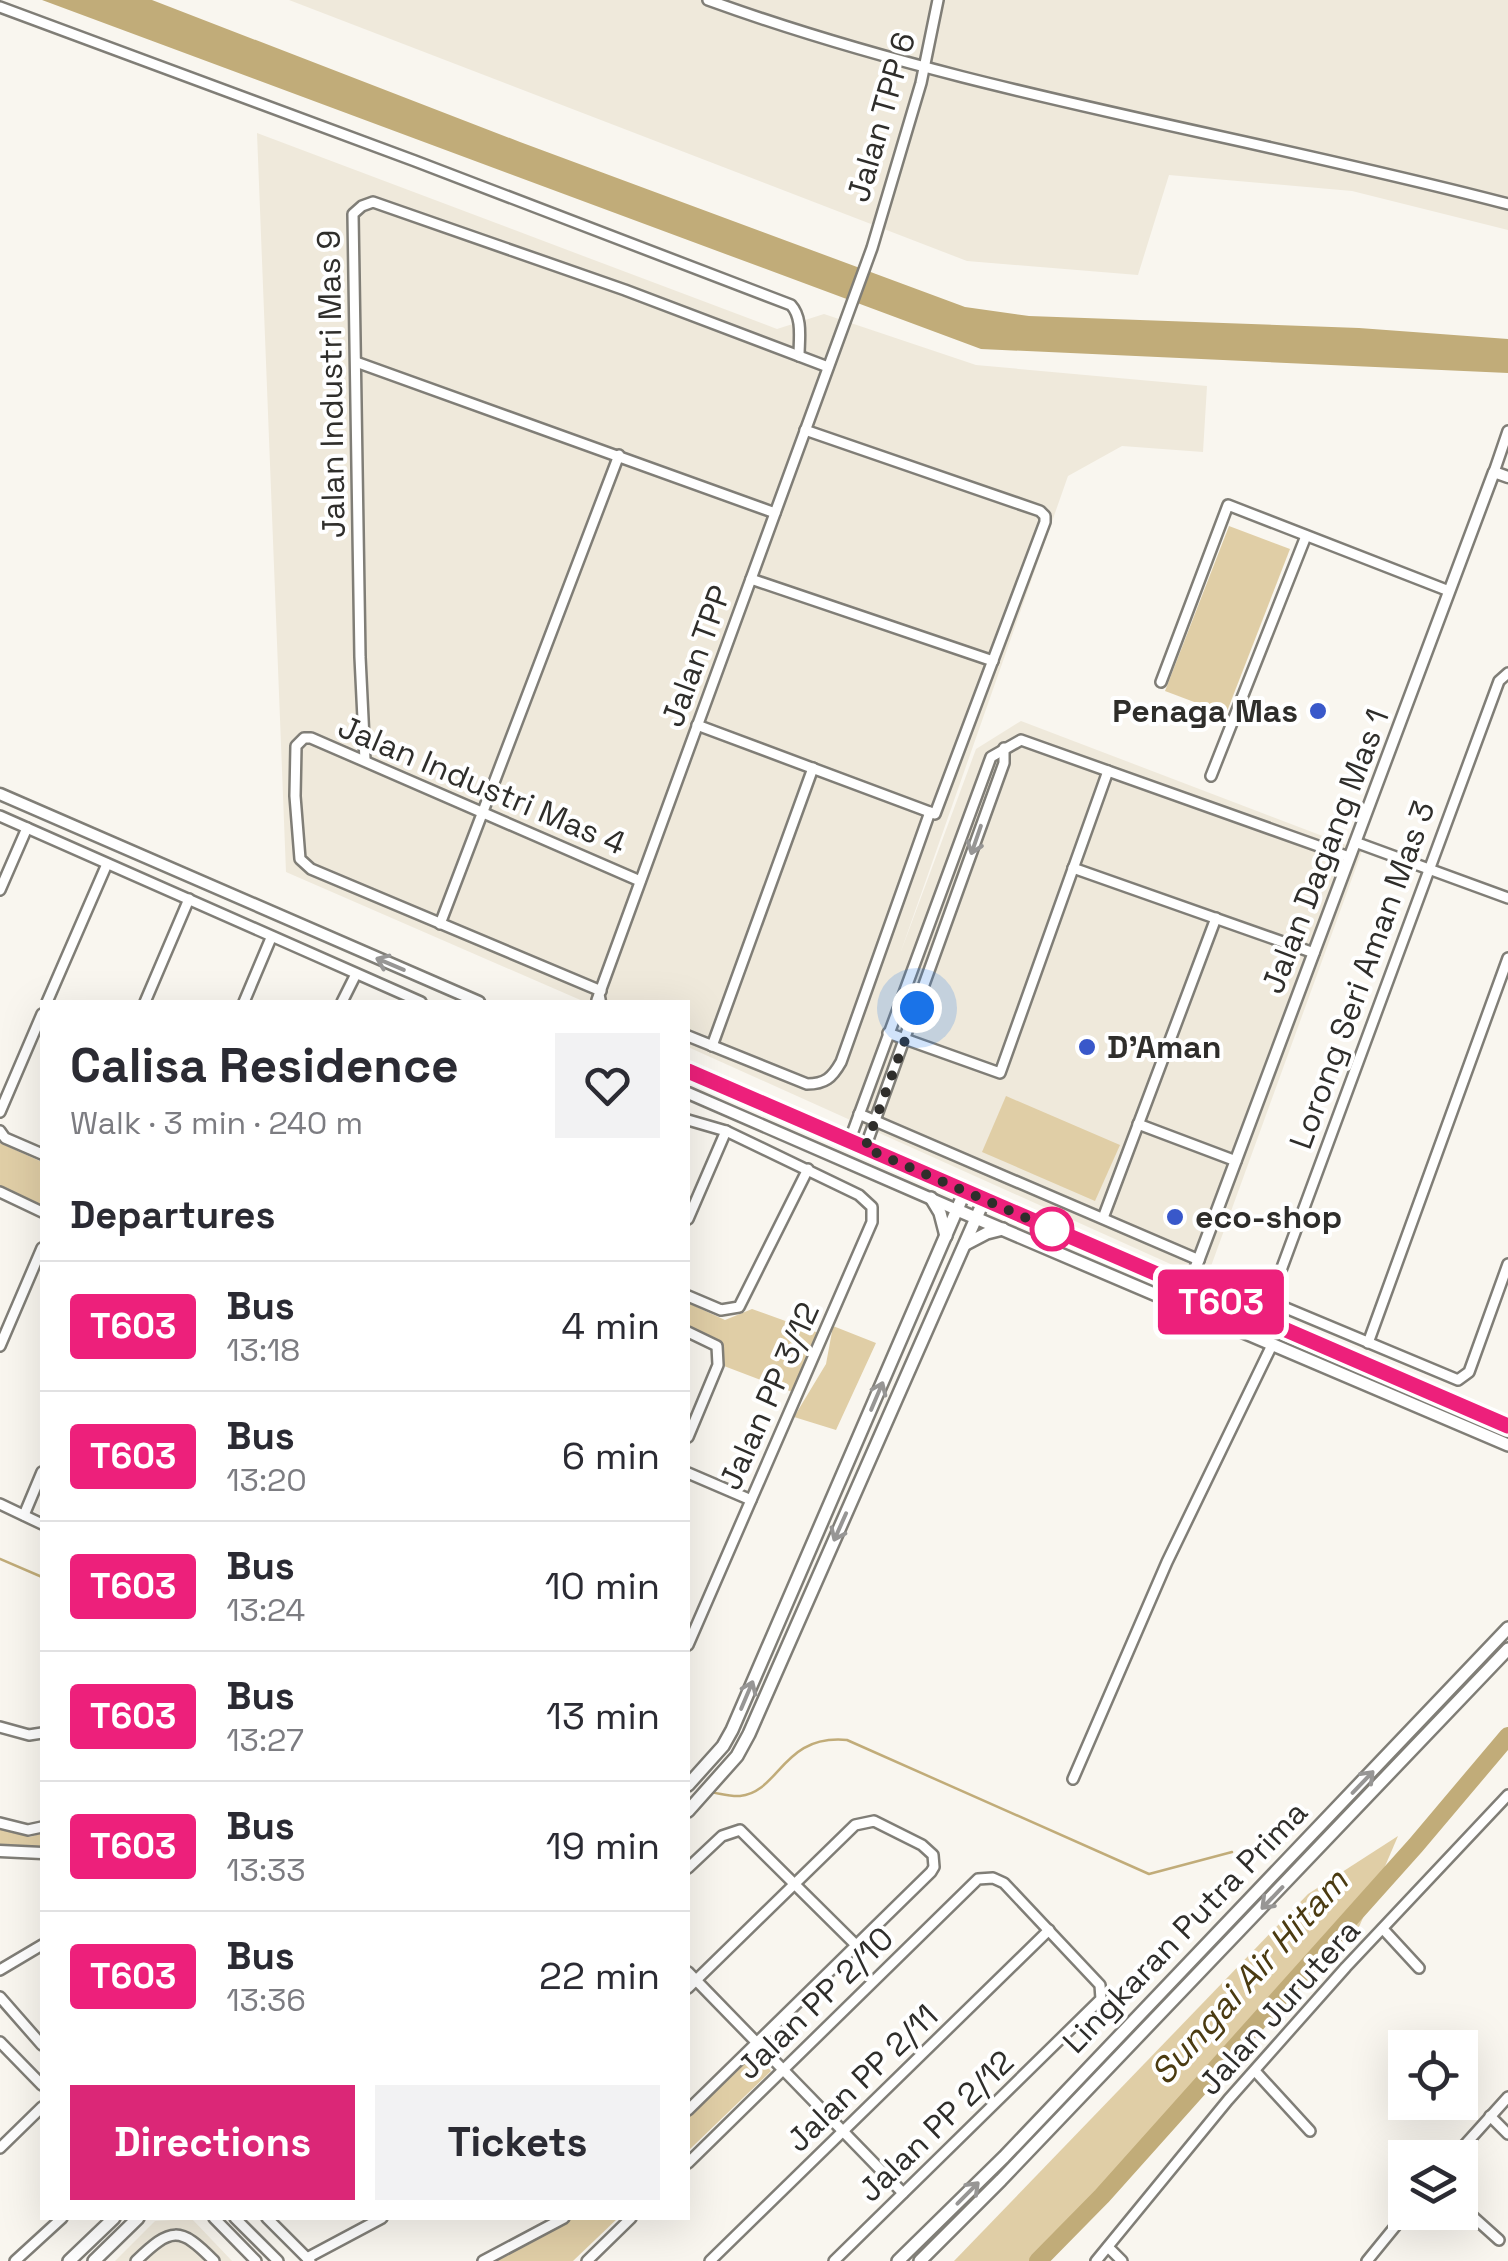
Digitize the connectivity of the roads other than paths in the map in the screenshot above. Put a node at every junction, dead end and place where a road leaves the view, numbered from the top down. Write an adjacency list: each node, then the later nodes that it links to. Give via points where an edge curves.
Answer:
1 (708, 0): 4 (street)
2 (938, 0): 4 (street, Jalan TPP 6)
3 (0, 7): 7 (street, via 791,306 799,320)
4 (924, 68): 5 (street); 6 (street, Jalan TPP 6)
5 (1508, 204)
6 (842, 328): 9 (street, Jalan TPP)
7 (798, 356): 8 (street, Jalan Industri Mas 9, via 373,202 353,214); 9 (street, Jalan Industri Mas 9)
8 (356, 362): 12 (street); 24 (street, Jalan Industri Mas 9)
9 (828, 367): 10 (street, Jalan TPP)
10 (805, 430): 15 (street, Jalan TPP); 19 (street, via 1045,516)
11 (1508, 431): 13 (street, Jalan Dagang Mas 1)
12 (619, 455): 15 (street); 29 (street)
13 (1494, 472): 14 (street); 18 (street, Jalan Dagang Mas 1)
14 (1508, 477)
15 (775, 512): 17 (street, Jalan TPP)
16 (1306, 536): 18 (street); 21 (street, via 1228,505); 27 (street)
17 (750, 579): 19 (street); 22 (street, Jalan TPP)
18 (1449, 591): 33 (street, Jalan Dagang Mas 1)
19 (993, 661): 30 (street, via 935,814)
20 (1508, 673): 37 (street, Lorong Seri Aman Mas 3, via 1499,681)
21 (1161, 682)
22 (697, 725): 25 (street); 38 (street, Jalan TPP)
23 (1004, 748): 26 (street, via 1020,740); 56 (street, via 990,756); 58 (street, one-way to 58)
24 (365, 760): 29 (street, Jalan Industri Mas 4); 43 (street, Jalan Industri Mas 4, via 304,738 296,746 300,859)
25 (813, 768): 30 (street); 59 (street)
26 (1108, 771): 34 (street); 36 (street)
27 (1211, 776)
28 (0, 794): 54 (street, one-way to 28)
29 (484, 811): 38 (street, Jalan Industri Mas 4); 43 (street)
30 (930, 812): 59 (street, via 833,1076 807,1084)
31 (0, 816): 32 (street)
32 (28, 828): 35 (street); 39 (street)
33 (1355, 842): 34 (street, Jalan Dagang Mas 1); 37 (street)
34 (1350, 857): 45 (street, Jalan Dagang Mas 1)
35 (107, 864): 41 (street); 49 (street)
36 (1074, 868): 42 (street); 58 (street, via 1000,1073)
37 (1428, 869): 40 (street); 91 (street, Lorong Seri Aman Mas 3)
38 (640, 881): 48 (street, Jalan TPP)
39 (0, 890)
40 (1508, 898)
41 (189, 899): 44 (street); 50 (street)
42 (1216, 918): 45 (street); 66 (street)
43 (440, 924): 48 (street)
44 (271, 938): 47 (street); 51 (street)
45 (1314, 953): 72 (street, Jalan Dagang Mas 1)
46 (1508, 958): 93 (street)
47 (356, 974): 52 (street); 53 (street)
48 (599, 998)
49 (48, 1000)
50 (147, 1000)
51 (245, 1000)
52 (343, 1000)
53 (416, 1000)
54 (474, 1000)
55 (40, 1019): 62 (street)
56 (888, 1034): 58 (street); 63 (street)
57 (690, 1037): 59 (street)
58 (906, 1040): 65 (street)
59 (712, 1046)
60 (690, 1072): 69 (street)
61 (690, 1094): 76 (street)
62 (0, 1112)
63 (860, 1114): 65 (street); 69 (street)
64 (690, 1121): 67 (street)
65 (875, 1121): 70 (street); 82 (street)
66 (1138, 1124): 72 (street); 82 (street)
67 (726, 1130): 73 (street); 80 (street)
68 (0, 1131): 71 (street)
69 (848, 1142): 70 (street)
70 (865, 1148): 75 (street)
71 (40, 1153)
72 (1236, 1161): 88 (street, Jalan Dagang Mas 1)
73 (808, 1169): 90 (street, via 739,1307 720,1310); 101 (street, Jalan PP 3/12, via 859,1195 872,1207 872,1222)
74 (0, 1192): 79 (street)
75 (966, 1192): 77 (main road); 78 (main road)
76 (930, 1198): 78 (street); 84 (main road)
77 (984, 1200): 81 (main road); 89 (main road)
78 (957, 1210): 81 (main road); 84 (main road)
79 (40, 1211)
80 (690, 1214)
81 (976, 1218): 83 (main road); 85 (main road)
82 (1103, 1218): 88 (street)
83 (1003, 1230): 85 (main road); 94 (main road)
84 (946, 1236): 111 (main road, one-way to 84, via 732,1730)
85 (964, 1246): 113 (main road, one-way to 113, via 749,1734 738,1756)
86 (40, 1253): 95 (street)
87 (1508, 1264): 93 (street, via 1469,1372 1460,1380)
88 (1197, 1265): 89 (street, Jalan Dagang Mas 1); 91 (street)
89 (1188, 1288): 96 (main road)
90 (690, 1297)
91 (1270, 1300): 93 (street)
92 (690, 1333): 97 (street, via 717,1346 718,1365)
93 (1368, 1343)
94 (1272, 1344): 98 (main road); 110 (street)
95 (0, 1346)
96 (1508, 1426)
97 (690, 1432)
98 (1508, 1446)
99 (690, 1474): 101 (street)
100 (40, 1477): 103 (street)
101 (751, 1500): 106 (street, Jalan PP 3/12)
102 (0, 1504): 103 (street)
103 (24, 1515): 104 (street)
104 (40, 1523)
105 (1508, 1628): 170 (main road, Lingkaran Putra Prima, one-way to 105)
106 (690, 1640)
107 (1508, 1649): 171 (main road, Lingkaran Putra Prima, one-way to 171)
108 (0, 1727): 109 (street)
109 (40, 1733)
110 (1073, 1779)
111 (692, 1781)
112 (1508, 1794): 120 (street, Jalan Jurutera)
113 (690, 1808)
114 (0, 1823): 115 (street)
115 (40, 1827)
116 (0, 1851): 117 (street)
117 (40, 1854)
118 (690, 1866): 119 (street, via 722,1836 740,1830)
119 (796, 1884): 122 (street); 122 (street, via 856,1825 874,1821 933,1855 931,1872); 126 (street)
120 (1383, 1929): 124 (street); 132 (street, Jalan Jurutera)
121 (1049, 1930): 131 (street, Jalan PP 2/10, via 1004,1883 978,1880); 139 (street, Jalan PP 2/11); 144 (street, Jalan PP 2/12, via 1097,1980 1102,1994 1096,2005)
122 (856, 1945): 129 (street)
123 (40, 1947): 125 (street)
124 (1419, 1968)
125 (0, 1970)
126 (690, 1980): 129 (street)
127 (0, 1996): 130 (street)
128 (0, 2042): 133 (street)
129 (756, 2043): 131 (street); 135 (street)
130 (40, 2044)
131 (783, 2070): 139 (street); 143 (street, Jalan PP 2/10)
132 (1256, 2070): 138 (street); 157 (street, Jalan Jurutera)
133 (40, 2083)
134 (1508, 2097): 137 (street)
135 (690, 2108)
136 (40, 2110): 142 (street)
137 (1490, 2116): 140 (street); 141 (street)
138 (1310, 2131)
139 (843, 2132): 144 (street); 168 (street, Jalan PP 2/11)
140 (1508, 2134)
141 (1469, 2140)
142 (0, 2148)
143 (690, 2161)
144 (902, 2193): 169 (street, Jalan PP 2/12)
145 (60, 2220): 159 (street)
146 (112, 2220): 160 (main road)
147 (136, 2220): 161 (main road)
148 (216, 2220): 164 (street)
149 (237, 2220): 165 (street)
150 (270, 2220): 158 (street)
151 (378, 2220): 158 (street)
152 (560, 2220): 166 (street)
153 (629, 2220): 167 (street)
154 (1478, 2222): 156 (street)
155 (1393, 2230): 174 (street)
156 (1498, 2240)
157 (1108, 2248): 172 (street, Jalan Jurutera); 173 (street)
158 (309, 2259)
159 (16, 2261)
160 (69, 2261)
161 (94, 2261)
162 (136, 2261): 163 (street, via 172,2234 192,2239)
163 (214, 2261)
164 (256, 2261)
165 (278, 2261)
166 (484, 2261)
167 (587, 2261)
168 (710, 2261)
169 (834, 2261)
170 (898, 2261)
171 (920, 2261)
172 (1096, 2261)
173 (1122, 2261)
174 (1368, 2261)

